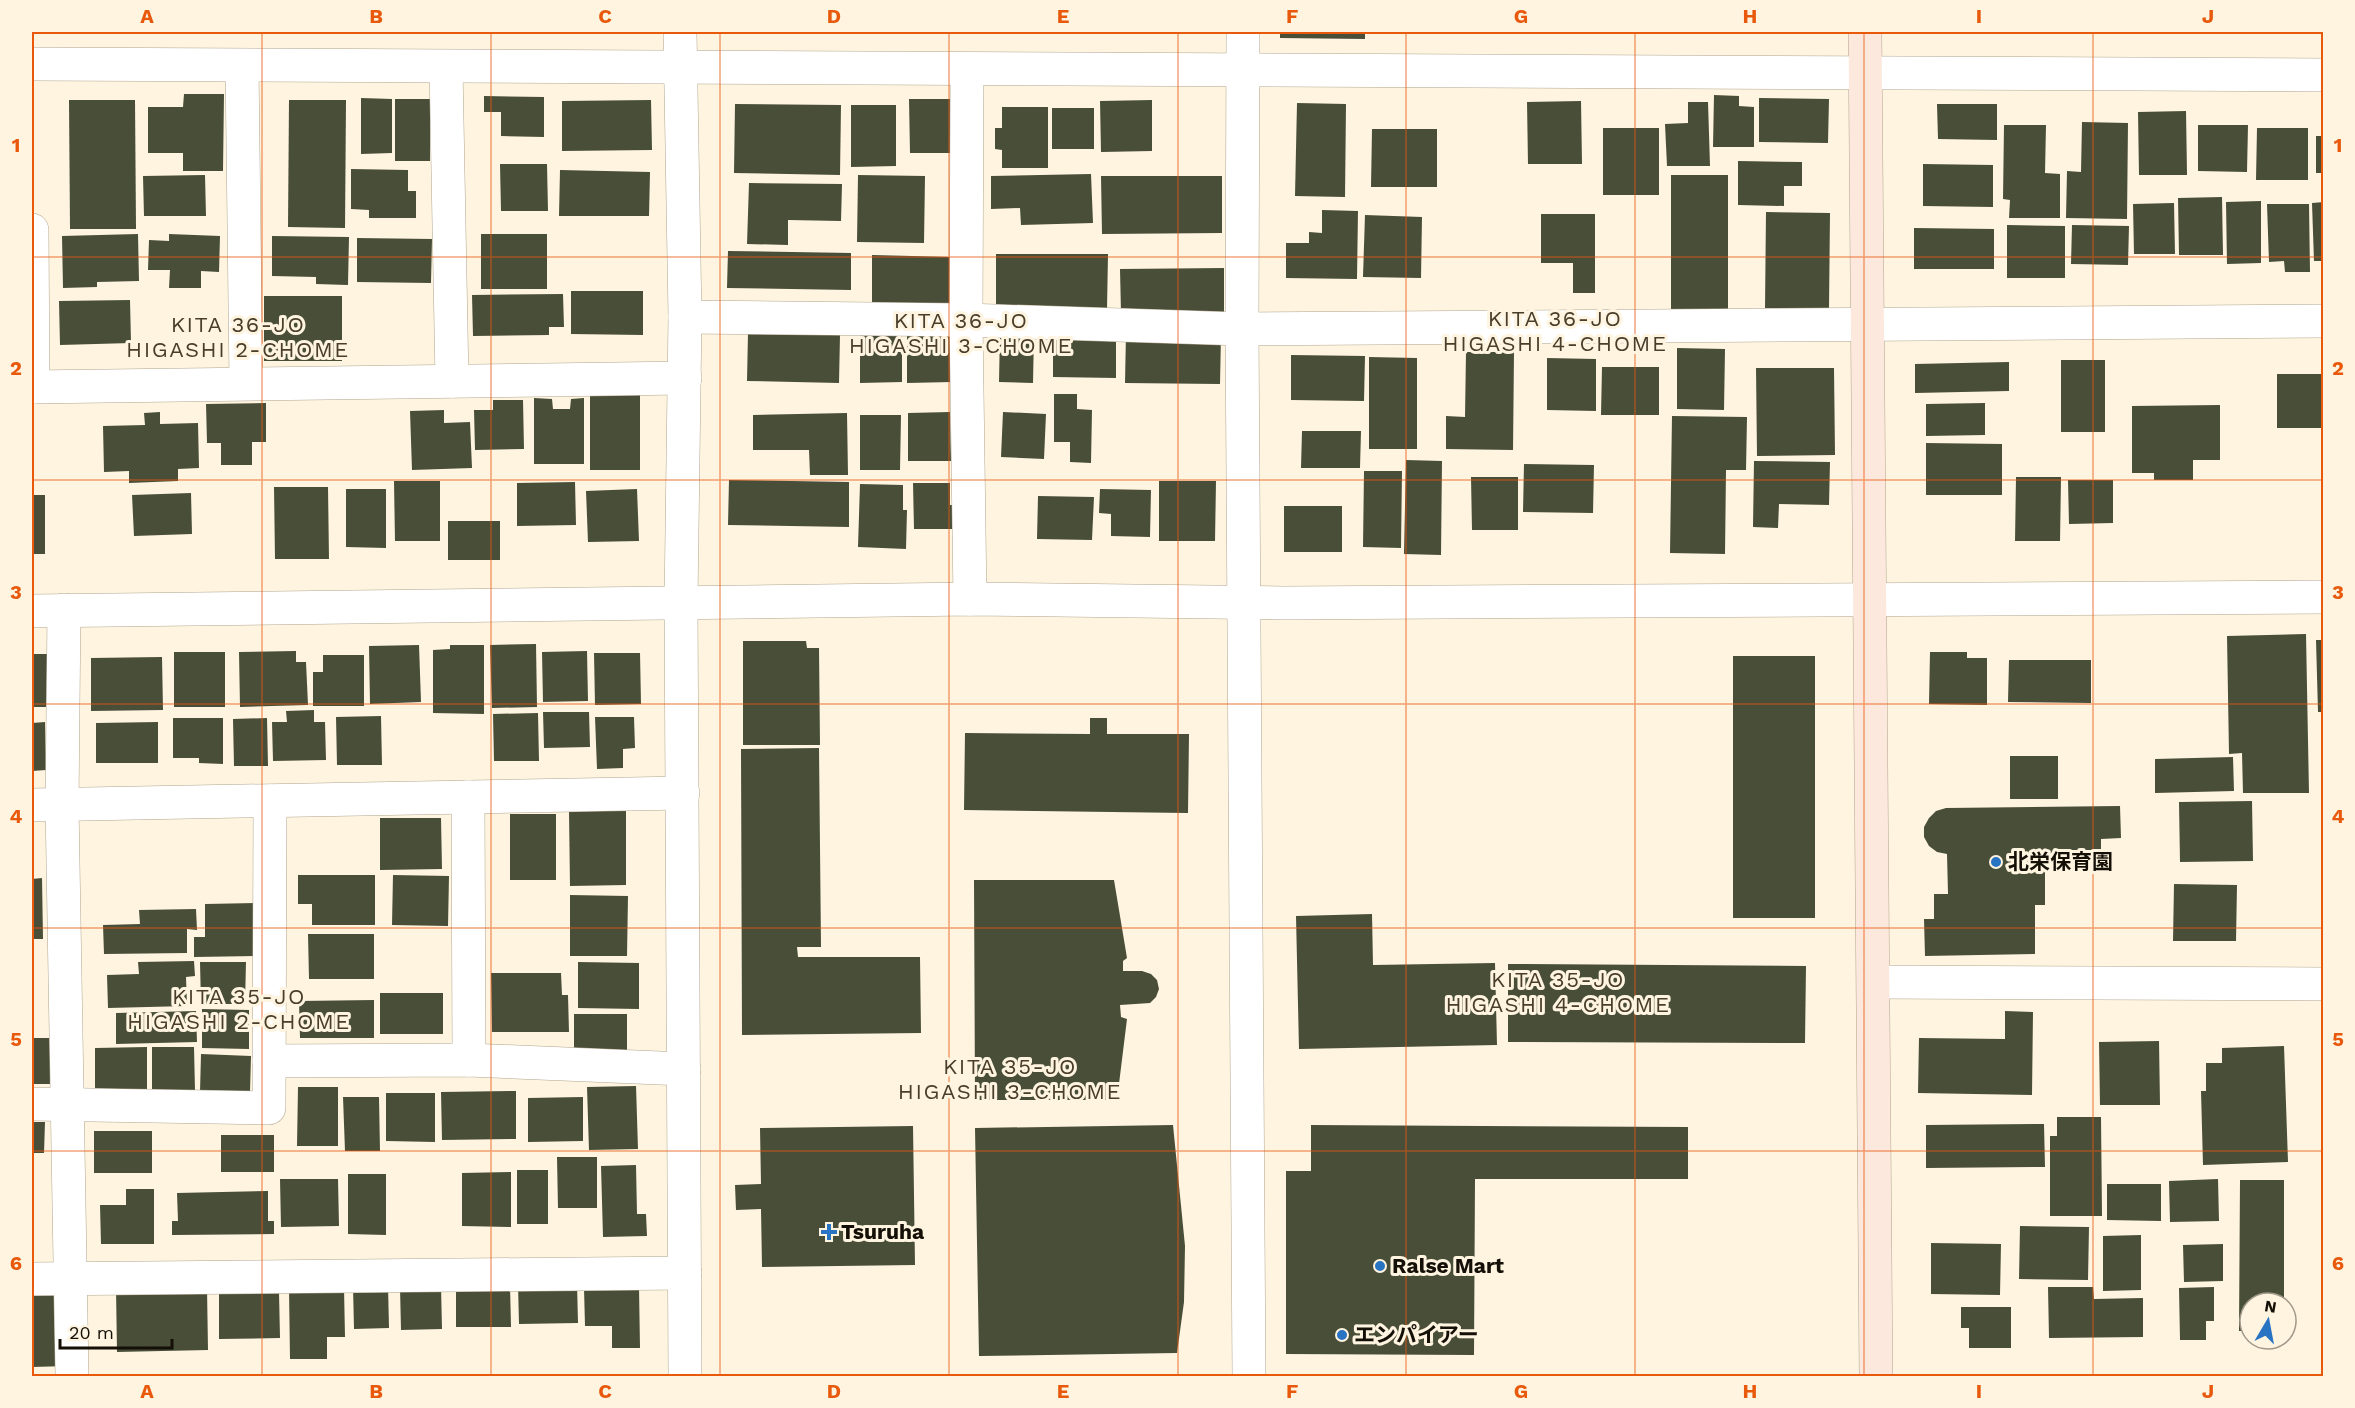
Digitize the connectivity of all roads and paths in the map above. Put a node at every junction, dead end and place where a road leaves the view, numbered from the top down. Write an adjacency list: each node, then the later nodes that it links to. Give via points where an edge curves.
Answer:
1 (680, 32): 7 (street)
2 (1243, 32): 9 (street)
3 (1865, 32): 10 (street)
4 (32, 64): 5 (street)
5 (242, 66): 6 (street); 20 (street)
6 (446, 67): 7 (street); 19 (street)
7 (679, 67): 8 (street); 13 (street)
8 (967, 69): 9 (street); 14 (street)
9 (1243, 70): 10 (street); 17 (street)
10 (1865, 73): 11 (street); 16 (street)
11 (2324, 75)
12 (32, 230): 21 (street)
13 (686, 317): 14 (street); 18 (street)
14 (966, 320): 17 (street); 23 (street)
15 (2324, 321): 16 (street)
16 (1867, 324): 17 (street); 24 (street)
17 (1242, 328): 26 (street)
18 (685, 378): 19 (street); 25 (street)
19 (452, 381): 20 (street)
20 (246, 383): 21 (street)
21 (32, 387)
22 (2324, 597): 24 (street)
23 (970, 599): 25 (street); 26 (street)
24 (1869, 601): 26 (street); 33 (street)
25 (681, 602): 27 (street); 29 (street)
26 (1244, 603): 45 (street)
27 (64, 610): 28 (street); 32 (street)
28 (32, 611)
29 (683, 793): 30 (street); 37 (street)
30 (468, 797): 31 (street); 35 (street)
31 (270, 801): 32 (street); 36 (street)
32 (47, 805): 39 (street)
33 (1874, 982): 34 (street); 46 (street)
34 (2324, 984)
35 (469, 1060): 36 (street); 37 (street)
36 (269, 1061): 39 (street, via 269,1108)
37 (684, 1070): 40 (street)
38 (32, 1104): 39 (street)
39 (68, 1106): 42 (street)
40 (685, 1273): 42 (street); 44 (street)
41 (32, 1279): 42 (street)
42 (70, 1279): 43 (street)
43 (72, 1377)
44 (686, 1377)
45 (1249, 1377)
46 (1876, 1377)

